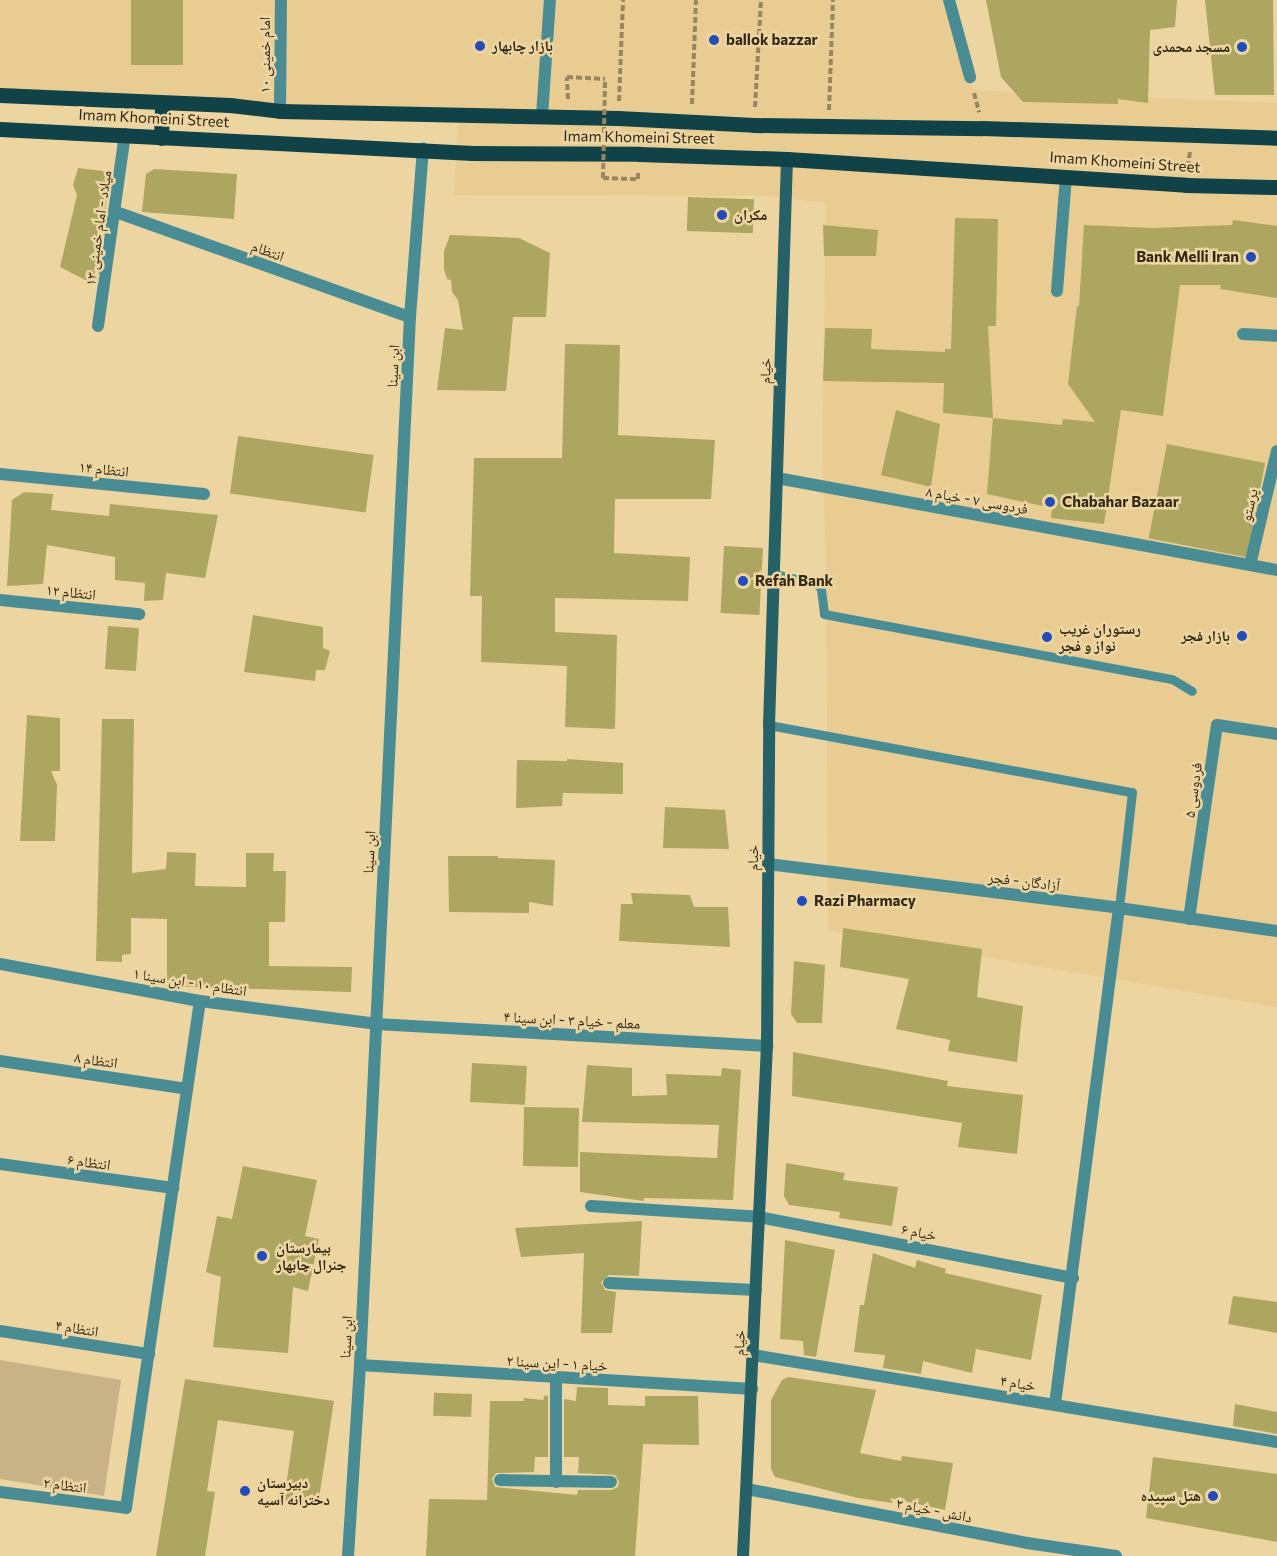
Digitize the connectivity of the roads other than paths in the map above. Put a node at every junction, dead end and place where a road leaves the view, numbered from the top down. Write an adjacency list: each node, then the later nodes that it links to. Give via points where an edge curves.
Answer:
1 (281, 0): 7 (street, امام خمینی ۱۰)
2 (550, 0): 8 (street)
3 (949, 0): 4 (street)
4 (970, 77)
5 (0, 95): 6 (main road, Imam Khomeini Street)
6 (162, 103): 7 (main road, Imam Khomeini Street); 11 (main road)
7 (280, 111): 8 (main road, Imam Khomeini Street)
8 (542, 116): 12 (main road, Imam Khomeini Street)
9 (0, 129): 10 (main road, Imam Khomeini Street)
10 (125, 134): 11 (main road, Imam Khomeini Street); 17 (street, میلاد - امام خمینی ۱۳)
11 (161, 138): 13 (main road, Imam Khomeini Street)
12 (1277, 138)
13 (423, 149): 14 (main road, Imam Khomeini Street); 19 (street, ابن سینا)
14 (787, 159): 15 (main road, Imam Khomeini Street); 25 (street, خیام)
15 (1066, 177): 16 (main road, Imam Khomeini Street); 18 (street)
16 (1277, 187)
17 (116, 212): 19 (street, انتظام); 20 (street, میلاد - امام خمینی ۱۳)
18 (1057, 291)
19 (410, 317): 41 (street, ابن سینا)
20 (98, 326)
21 (1243, 334): 22 (street)
22 (1277, 336)
23 (1277, 451): 27 (street, پرستو)
24 (0, 474): 26 (street, انتظام ۱۴)
25 (777, 478): 27 (street, فردوسی ۷ - خیام ۸); 29 (street, خیام)
26 (204, 494)
27 (1250, 565): 28 (street, فردوسی ۷ - خیام ۸)
28 (1277, 570)
29 (774, 574): 32 (lane, via 817,584 824,614 1160,676); 33 (street, خیام)
30 (0, 600): 31 (street, انتظام ۱۲)
31 (139, 614)
32 (1192, 691)
33 (768, 725): 35 (street, خیام); 36 (lane, via 1132,792)
34 (1277, 734): 37 (street, فردوسی ۵, via 1217,725)
35 (768, 864): 36 (street, آزادگان - فجر); 42 (street, خیام)
36 (1119, 908): 37 (street, آزادگان - فجر); 49 (street)
37 (1189, 919): 38 (street, آزادگان - فجر)
38 (1277, 931)
39 (0, 964): 40 (street, انتظام ۱۰ - ابن سینا ۱)
40 (200, 1001): 41 (street, انتظام ۱۰ - ابن سینا ۱); 44 (street)
41 (376, 1024): 42 (street, معلم - خیام ۳ - ابن سینا ۴); 55 (street, ابن سینا)
42 (767, 1046): 48 (street, خیام)
43 (0, 1061): 44 (street, انتظام ۸)
44 (187, 1089): 46 (street)
45 (0, 1164): 46 (street, انتظام ۶)
46 (173, 1188): 53 (street)
47 (591, 1206): 48 (street, خیام ۶)
48 (759, 1216): 49 (street, خیام ۶); 51 (street, خیام)
49 (1073, 1278): 58 (street)
50 (609, 1283): 51 (street)
51 (756, 1290): 54 (street, خیام)
52 (0, 1331): 53 (street, انتظام ۴)
53 (149, 1354): 64 (street, انتظام ۲, via 126,1508)
54 (753, 1355): 57 (street, خیام); 58 (street, خیام ۴)
55 (360, 1365): 56 (street, خیام ۱ - این سینا ۲); 65 (street, ابن سینا)
56 (556, 1378): 57 (street, خیام ۱ - این سینا ۲); 61 (street)
57 (752, 1389): 63 (street, خیام)
58 (1055, 1404): 59 (street, خیام ۴)
59 (1277, 1442)
60 (500, 1480): 61 (street)
61 (556, 1482): 62 (street)
62 (611, 1482)
63 (747, 1489): 66 (street, خیام); 67 (street, دانش - خیام ۲, via 1027,1544)
64 (0, 1492)
65 (348, 1556)
66 (744, 1556)
67 (1116, 1556)

